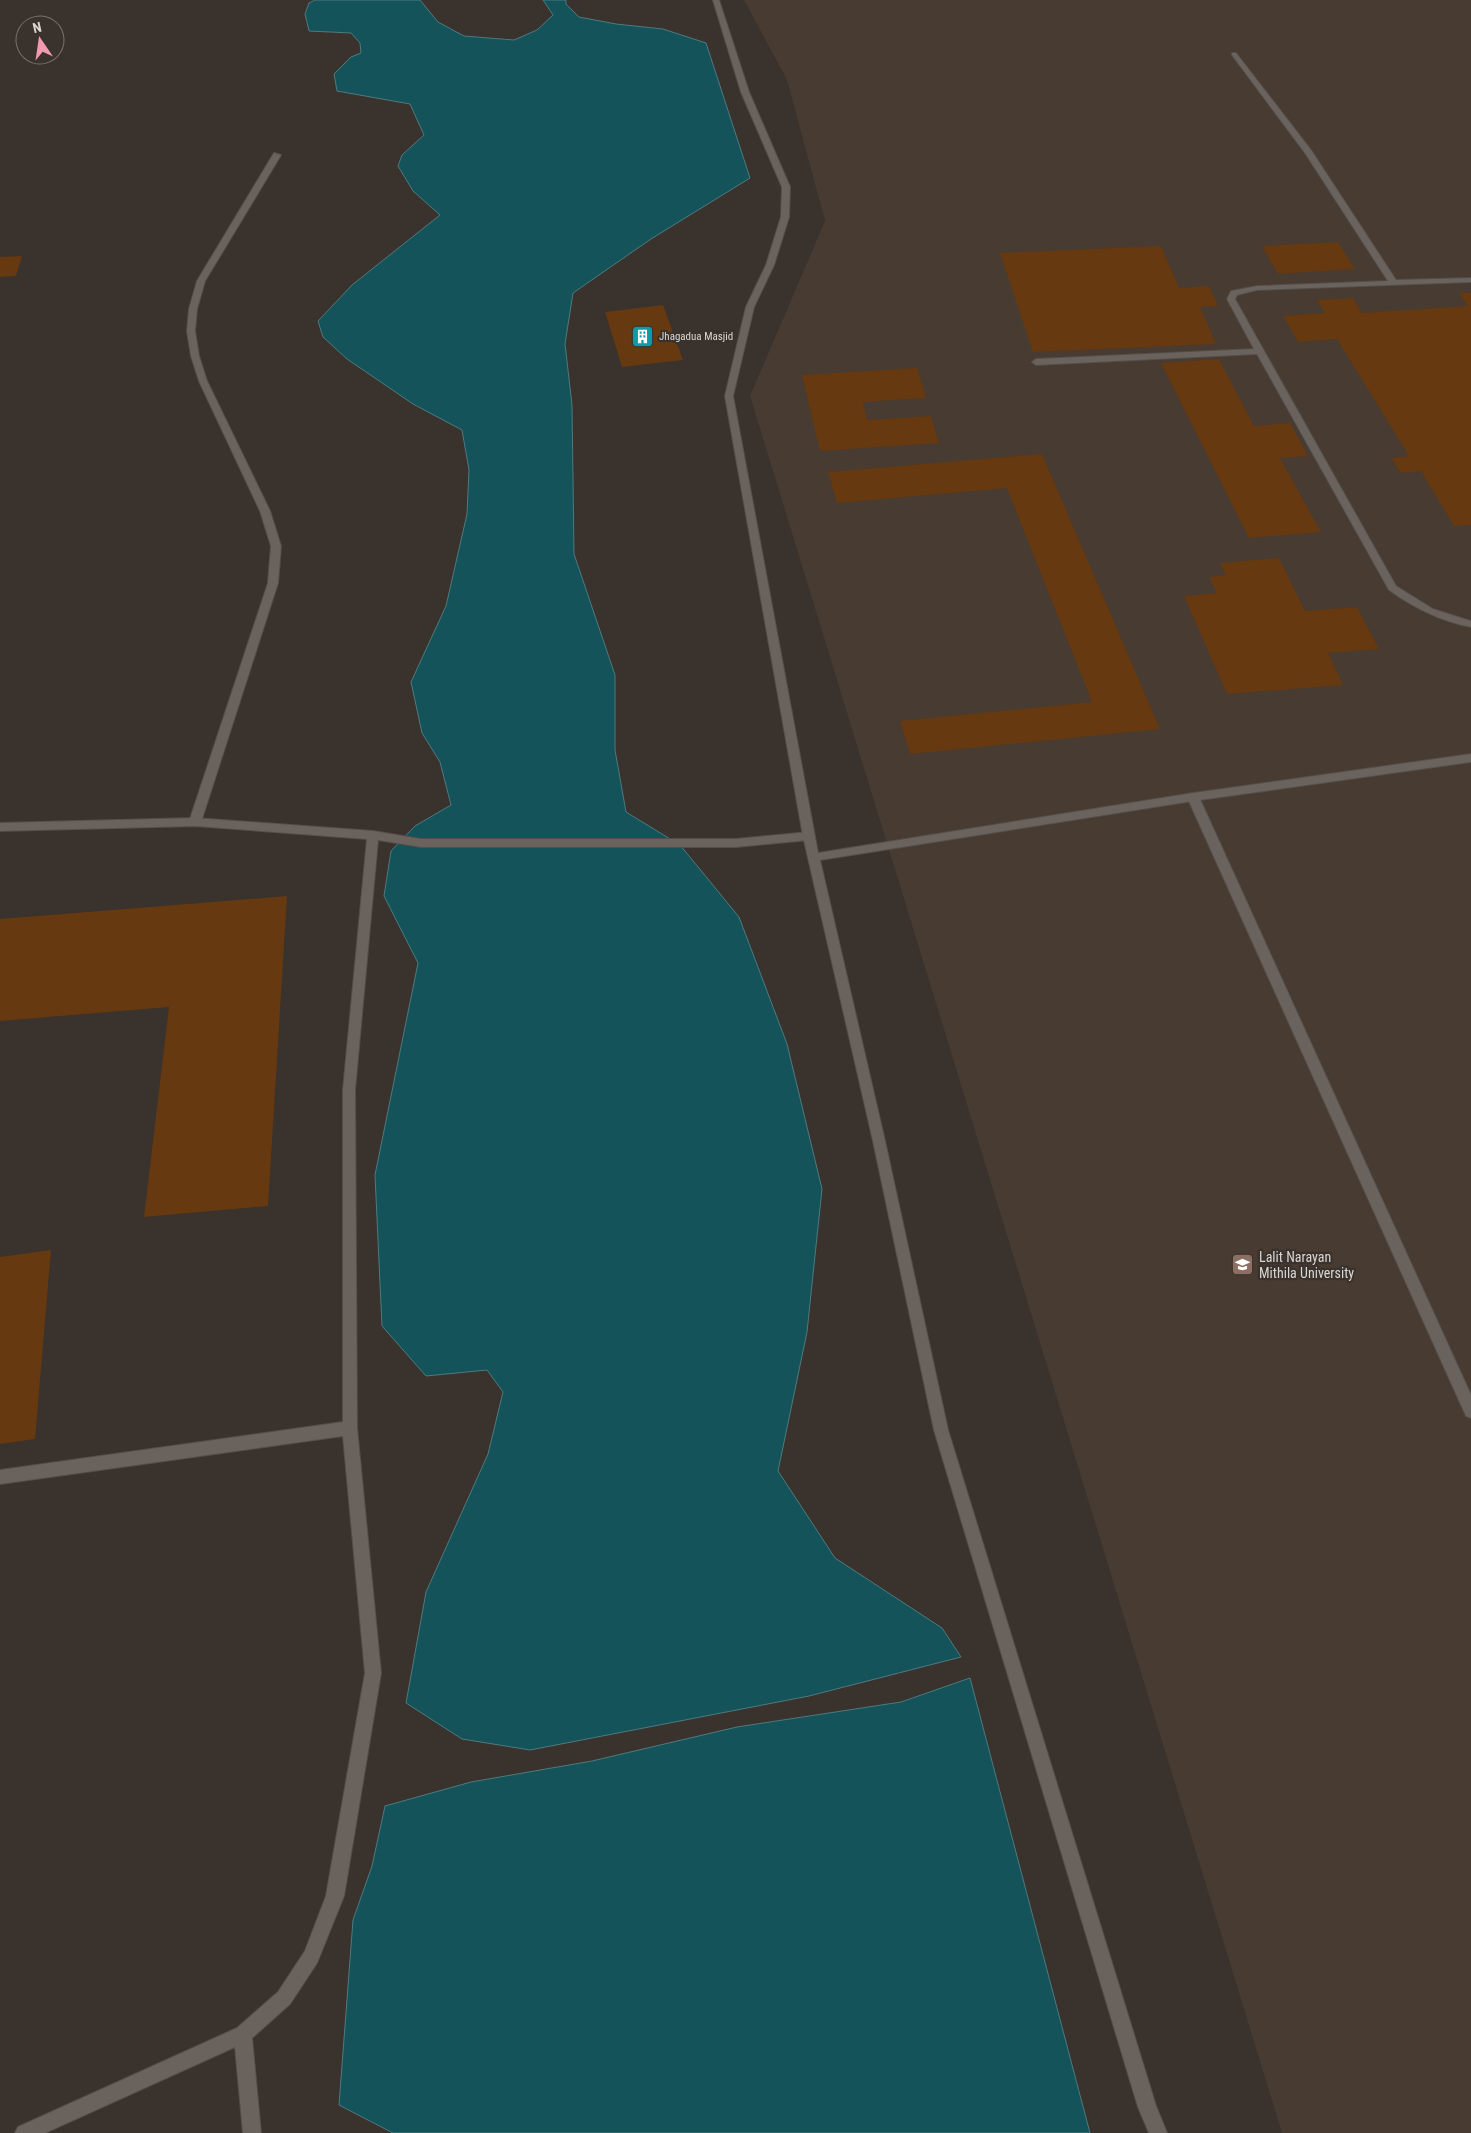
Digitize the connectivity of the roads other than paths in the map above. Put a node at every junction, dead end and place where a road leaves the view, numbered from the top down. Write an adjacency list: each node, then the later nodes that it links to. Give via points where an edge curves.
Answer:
1 (716, 0): 14 (street, via 745,92 786,187 784,217 770,265 750,307 729,396)
2 (1234, 54): 5 (street, via 1308,152)
3 (277, 155): 11 (street, via 201,281 193,309 191,331 203,381 265,511 276,546 271,592)
4 (1471, 280): 5 (street)
5 (1394, 283): 6 (street, via 1257,288 1234,294 1231,299)
6 (1258, 351): 7 (street); 8 (street, via 1392,588 1423,610 1455,622)
7 (1036, 362)
8 (1471, 624)
9 (1471, 758): 10 (street)
10 (1194, 797): 15 (street); 16 (street)
11 (195, 822): 12 (street); 13 (street)
12 (0, 827)
13 (374, 835): 14 (street, via 421,843 736,843); 17 (street, via 349,1090)
14 (809, 836): 15 (street)
15 (816, 857): 22 (street, via 941,1430 1144,2098)
16 (1471, 1412)
17 (350, 1428): 18 (street); 19 (street, via 373,1673 336,1896 311,1957 284,1998)
18 (0, 1477)
19 (243, 2034): 20 (street); 21 (street)
20 (24, 2133)
21 (252, 2133)
22 (1158, 2133)

